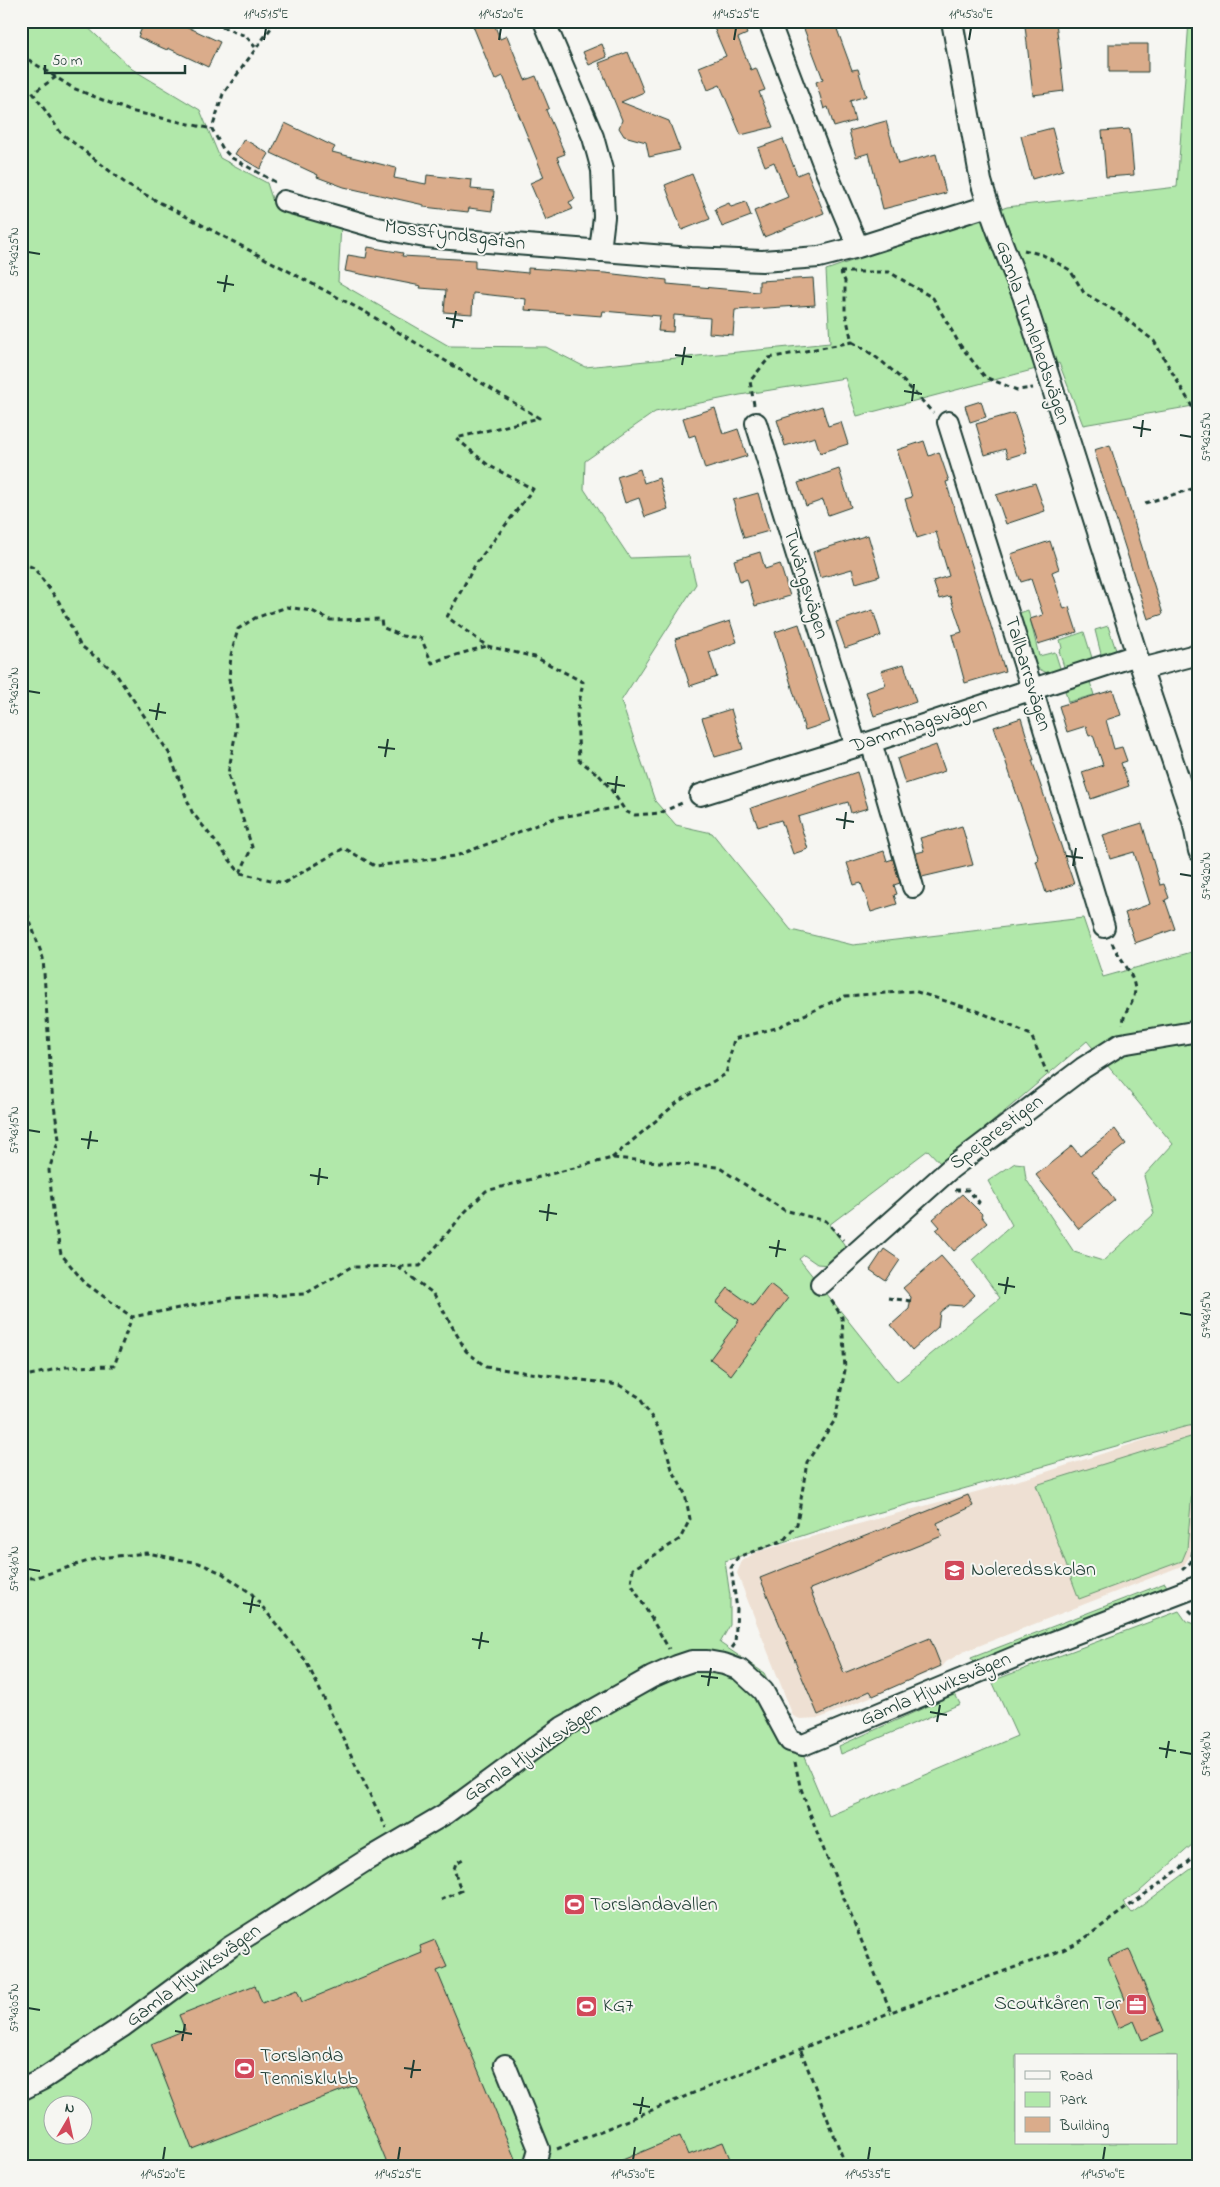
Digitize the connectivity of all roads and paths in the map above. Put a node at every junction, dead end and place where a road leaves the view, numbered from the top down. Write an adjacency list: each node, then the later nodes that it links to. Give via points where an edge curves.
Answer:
1 (205, 21): 6 (path, via 246,36)
2 (276, 21): 6 (path)
3 (544, 21): 14 (street, via 593,137 602,170 604,217)
4 (769, 21): 13 (street)
5 (952, 21): 11 (street, Gamla Tumlehedsvägen)
6 (256, 47): 9 (path, via 223,94)
7 (21, 56): 8 (path)
8 (56, 77): 9 (path, via 73,88 130,111); 25 (path, via 33,93 61,133 128,186 367,312 539,418 456,438 488,466 534,489 475,565 447,617)
9 (212, 129): 10 (path, via 232,158 278,184)
10 (284, 201): 14 (street, Mossfyndsgatan, via 378,228 425,237)
11 (988, 206): 12 (street, Gamla Tumlehedsvägen); 13 (street, Mossfyndsgatan)
12 (1001, 246): 18 (street, Gamla Tumlehedsvägen, via 1023,295); 19 (path, via 1043,255 1070,270 1084,293 1117,312 1154,341 1194,410)
13 (858, 247): 15 (street, Mossfyndsgatan)
14 (600, 250): 15 (street, Mossfyndsgatan, via 762,261)
15 (819, 257): 16 (path)
16 (841, 273): 17 (path, via 845,281 845,311); 18 (path, via 888,272 933,298 960,345 985,377 1017,390)
17 (852, 342): 20 (path, via 769,358 750,381); 21 (path, via 892,369 932,413)
18 (1052, 385): 27 (street, Gamla Tumlehedsvägen)
19 (1199, 409)
20 (756, 422): 29 (street, Tuvängsvägen)
21 (948, 422): 28 (street, Tallbarrsvägen)
22 (1199, 487): 23 (path)
23 (1145, 503)
24 (21, 562): 33 (path, via 34,568 60,602 80,646 114,671 169,753 192,812)
25 (487, 646): 31 (path, via 535,658 584,682 577,714 579,760 599,775); 33 (path, via 432,663 421,638 402,636 382,627 381,620 330,620 312,611 287,607 255,618 238,629 229,679 236,731 228,774 252,847)
26 (1199, 654): 27 (street)
27 (1140, 662): 28 (street, Dammhagsvägen); 32 (street, Gamla Tumlehedsvägen, via 1193,821)
28 (1032, 689): 29 (street, Dammhagsvägen); 36 (street, Tallbarrsvägen)
29 (864, 744): 30 (street, Dammhagsvägen); 34 (street, Tuvängsvägen)
30 (700, 795): 31 (path, via 660,814 635,815)
31 (621, 807): 33 (path, via 555,818 456,856 375,866 344,848 284,882)
32 (1199, 851)
33 (240, 873)
34 (913, 887)
35 (21, 896): 46 (path, via 43,958 52,1092 59,1139 49,1170 61,1254 85,1283)
36 (1104, 927): 38 (path, via 1135,984 1134,998 1124,1014)
37 (1199, 1031): 38 (street, Spejarestigen)
38 (1121, 1044): 39 (street, Spejarestigen)
39 (1054, 1090): 40 (path, via 1031,1035 980,1012 914,992 845,996 776,1028 734,1039 726,1074 679,1101); 41 (street, Spejarestigen, via 950,1169)
40 (612, 1158): 41 (path, via 718,1167 784,1210 826,1221); 42 (path, via 486,1191 420,1266)
41 (855, 1254): 43 (street, Spejarestigen)
42 (397, 1266): 46 (path, via 351,1267 305,1294 232,1298); 53 (path, via 434,1294 466,1351 486,1367 619,1385 639,1397 661,1432 672,1469 685,1494 690,1519 680,1539 633,1569 631,1583 667,1643)
43 (821, 1284): 52 (path, via 842,1317 845,1370 835,1420 807,1462 796,1524 784,1540 738,1557 731,1568 736,1610 735,1644)
44 (888, 1298): 45 (path)
45 (911, 1301)
46 (132, 1317): 47 (path, via 114,1366 66,1367)
47 (21, 1377)
48 (1199, 1516): 49 (path, via 1191,1562)
49 (1180, 1571)
50 (21, 1577): 55 (path, via 34,1578 98,1558 147,1553 199,1563 230,1578 252,1594 306,1661)
51 (1199, 1586): 54 (street, Gamla Hjuviksvägen, via 1022,1654 828,1736)
52 (724, 1664): 53 (street, Gamla Hjuviksvägen, via 692,1661); 54 (street, Gamla Hjuviksvägen, via 740,1670 763,1690 785,1734)
53 (676, 1666): 55 (street, Gamla Hjuviksvägen, via 563,1728 444,1814)
54 (797, 1744): 59 (path, via 795,1767 800,1786)
55 (394, 1844): 62 (street, Gamla Hjuviksvägen, via 230,1947 122,2027)
56 (1199, 1852): 59 (path, via 1072,1946)
57 (465, 1858): 58 (path, via 456,1863 454,1869 461,1890)
58 (440, 1900)
59 (891, 2012): 60 (path)
60 (800, 2051): 63 (path); 65 (path)
61 (505, 2065): 64 (street, via 539,2149)
62 (21, 2090)
63 (564, 2148)
64 (534, 2166)
65 (846, 2166)

